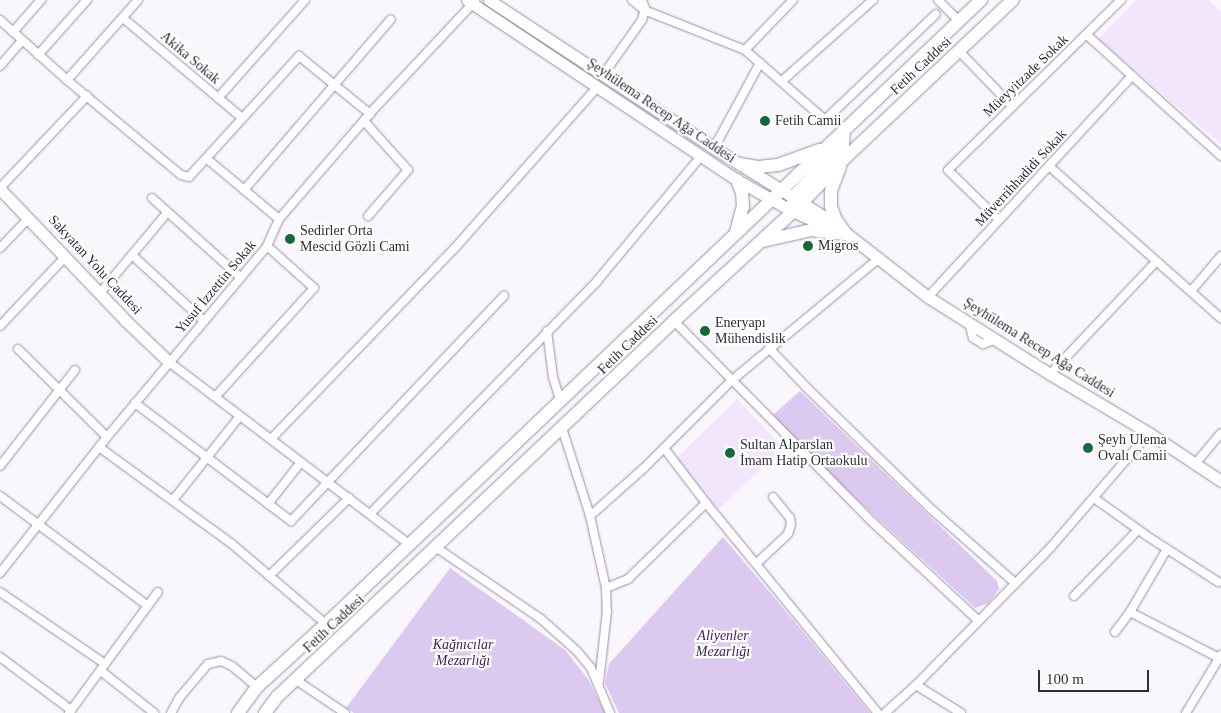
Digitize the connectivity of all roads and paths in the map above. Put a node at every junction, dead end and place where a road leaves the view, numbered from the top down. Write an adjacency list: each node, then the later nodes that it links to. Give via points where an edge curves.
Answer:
1 (41, 0): 21 (street)
2 (87, 0): 26 (street)
3 (138, 0): 17 (street)
4 (305, 0): 35 (street)
5 (489, 0): 31 (street, Şeyhülema Recep Ağa Caddesi)
6 (632, 0): 15 (street)
7 (642, 0): 15 (street)
8 (793, 0): 24 (street)
9 (873, 0): 32 (street)
10 (938, 0): 20 (street)
11 (981, 0): 20 (main road, Fetih Caddesi)
12 (1012, 0): 25 (main road, Fetih Caddesi)
13 (1121, 0): 22 (street, Müeyyitzade Sokak)
14 (472, 1): 31 (street, Şeyhülema Recep Ağa Caddesi); 37 (street, Yusuf İzzettin Sokak)
15 (644, 10): 24 (street); 31 (street, via 642,20)
16 (936, 14): 32 (street, via 825,120)
17 (123, 18): 30 (street); 35 (street, Akika Sokak)
18 (391, 19): 33 (street)
19 (0, 20): 21 (street)
20 (959, 21): 40 (main road, Fetih Caddesi)
21 (13, 32): 23 (street)
22 (1087, 35): 29 (street); 36 (street, Müeyyitzade Sokak)
23 (22, 41): 26 (street); 28 (street)
24 (745, 50): 27 (street)
25 (959, 51): 36 (street); 46 (main road, Fetih Caddesi)
26 (38, 54): 30 (street)
27 (760, 62): 32 (street); 41 (street)
28 (0, 66)
29 (1132, 76): 44 (street); 48 (street, Müverrihhadidi Sokak)
30 (67, 80): 34 (street)
31 (600, 81): 41 (street, Şeyhülema Recep Ağa Caddesi); 43 (street, Şeyhülema Recep Ağa Caddesi); 97 (street, via 454,248)
32 (782, 81)
33 (335, 85): 37 (street); 38 (street, via 299,56); 51 (street)
34 (86, 96): 45 (street, via 182,175 189,177); 50 (street)
35 (218, 98): 38 (street, Akika Sokak)
36 (1012, 106): 60 (street, Müeyyitzade Sokak, via 948,170)
37 (370, 114): 39 (street, Yusuf İzzettin Sokak)
38 (242, 118): 45 (street)
39 (364, 121): 57 (street, via 408,170); 59 (street, Yusuf İzzettin Sokak)
40 (844, 130): 42 (main road, Fetih Caddesi); 55 (main road, via 843,145)
41 (714, 148): 47 (street, Şeyhülema Recep Ağa Caddesi)
42 (826, 148): 47 (main road, via 778,165 758,167); 52 (main road, Fetih Caddesi)
43 (701, 156): 49 (street, Şeyhülema Recep Ağa Caddesi); 81 (street, via 597,281)
44 (1221, 156)
45 (206, 158): 51 (street)
46 (844, 159): 55 (main road, Fetih Caddesi); 61 (main road, via 831,190 831,207)
47 (740, 164): 52 (street, Şeyhülema Recep Ağa Caddesi)
48 (1049, 166): 60 (street, Müverrihhadidi Sokak); 70 (street)
49 (737, 180): 54 (street, Şeyhülema Recep Ağa Caddesi); 62 (main road, via 743,206)
50 (0, 188): 58 (street, Sakyatan Yolu Caddesi)
51 (244, 190): 59 (street)
52 (782, 190): 54 (main road, Fetih Caddesi); 55 (main road, via 787,201)
53 (152, 198): 56 (street)
54 (770, 200): 55 (street, Şeyhülema Recep Ağa Caddesi); 62 (main road, Fetih Caddesi)
55 (796, 207): 61 (street, Şeyhülema Recep Ağa Caddesi); 63 (main road, Fetih Caddesi); 71 (main road, via 742,253)
56 (167, 213): 66 (street); 72 (street)
57 (368, 216)
58 (29, 218): 65 (street); 67 (street, Sakyatan Yolu Caddesi)
59 (279, 219): 64 (street, Yusuf İzzettin Sokak)
60 (999, 220): 76 (street, Müverrihhadidi Sokak)
61 (846, 234): 63 (main road, via 812,230); 69 (street, Şeyhülema Recep Ağa Caddesi)
62 (735, 235): 90 (main road, Fetih Caddesi)
63 (761, 241): 71 (main road, Fetih Caddesi)
64 (267, 246): 72 (street, Yusuf İzzettin Sokak); 89 (street, via 314,288)
65 (0, 248)
66 (132, 255): 74 (street); 78 (street)
67 (66, 256): 74 (street, Sakyatan Yolu Caddesi); 80 (street)
68 (1221, 256): 73 (street)
69 (879, 258): 76 (street, Şeyhülema Recep Ağa Caddesi); 82 (street)
70 (1156, 262): 73 (street); 86 (street)
71 (730, 269): 79 (main road, Fetih Caddesi)
72 (240, 277): 78 (street, Yusuf İzzettin Sokak)
73 (1191, 291): 77 (street)
74 (100, 293): 84 (street, Sakyatan Yolu Caddesi)
75 (504, 296): 105 (street)
76 (928, 297): 86 (street, Şeyhülema Recep Ağa Caddesi)
77 (1221, 318)
78 (204, 321): 84 (street, Yusuf İzzettin Sokak)
79 (674, 321): 87 (street); 93 (main road, Fetih Caddesi)
80 (0, 326)
81 (547, 331): 90 (street); 113 (street)
82 (769, 348): 87 (street); 124 (street, via 931,508)
83 (18, 349): 88 (street)
84 (169, 362): 89 (street); 91 (street, Yusuf İzzettin Sokak)
85 (76, 370): 88 (street)
86 (1050, 374): 94 (street, Şeyhülema Recep Ağa Caddesi)
87 (731, 381): 99 (street); 131 (street, via 868,518)
88 (59, 389): 96 (street); 103 (street)
89 (216, 396): 92 (street)
90 (560, 400): 117 (main road, Fetih Caddesi)
91 (135, 403): 96 (street, Yusuf İzzettin Sokak); 100 (street)
92 (240, 416): 97 (street); 100 (street)
93 (562, 428): 114 (street); 118 (main road, Fetih Caddesi)
94 (1149, 433): 102 (street, Şeyhülema Recep Ağa Caddesi); 109 (street)
95 (1221, 433): 102 (street)
96 (107, 437): 98 (street, Yusuf İzzettin Sokak)
97 (271, 439): 101 (street)
98 (100, 447): 110 (street); 115 (street, Yusuf İzzettin Sokak)
99 (664, 448): 111 (street); 114 (street)
100 (207, 458): 110 (street); 112 (street)
101 (301, 462): 105 (street); 112 (street)
102 (1194, 464): 104 (street, Şeyhülema Recep Ağa Caddesi)
103 (0, 466)
104 (1221, 481)
105 (328, 482): 108 (street); 112 (street, via 291,522)
106 (0, 496): 115 (street)
107 (772, 497): 120 (street, via 790,518 791,524 788,534)
108 (349, 498): 113 (street); 122 (street)
109 (1094, 498): 116 (street); 124 (street)
110 (173, 500): 122 (street)
111 (706, 503): 120 (street); 125 (street, via 628,579)
112 (268, 504)
113 (370, 514): 117 (street)
114 (590, 516): 125 (street)
115 (40, 525): 121 (street, Yusuf İzzettin Sokak); 129 (street)
116 (1138, 530): 119 (street); 128 (street)
117 (409, 544): 132 (main road, Fetih Caddesi)
118 (438, 548): 137 (main road, Fetih Caddesi); 138 (street, via 541,618 576,650)
119 (1166, 549): 123 (street); 130 (street)
120 (756, 563): 148 (street)
121 (0, 573)
122 (269, 576): 132 (street)
123 (1218, 582)
124 (1016, 584): 131 (street)
125 (606, 588): 138 (street, via 607,611)
126 (0, 592): 136 (street)
127 (158, 592): 129 (street)
128 (1074, 596)
129 (148, 606): 136 (street)
130 (1130, 612): 133 (street); 135 (street)
131 (979, 620): 139 (street)
132 (326, 624): 140 (main road, Fetih Caddesi)
133 (1115, 632)
134 (0, 657): 141 (street)
135 (1220, 657): 151 (street)
136 (103, 667): 141 (street); 142 (street)
137 (296, 680): 145 (main road, Fetih Caddesi); 146 (street)
138 (599, 682): 147 (street)
139 (916, 685): 149 (street); 150 (street)
140 (257, 687): 143 (street, via 221,661 208,664); 144 (main road, Fetih Caddesi)
141 (70, 711)
142 (154, 713)
143 (171, 713)
144 (238, 713)
145 (265, 713)
146 (345, 713)
147 (610, 713)
148 (878, 713)
149 (885, 713)
150 (961, 713)
151 (1186, 713)

